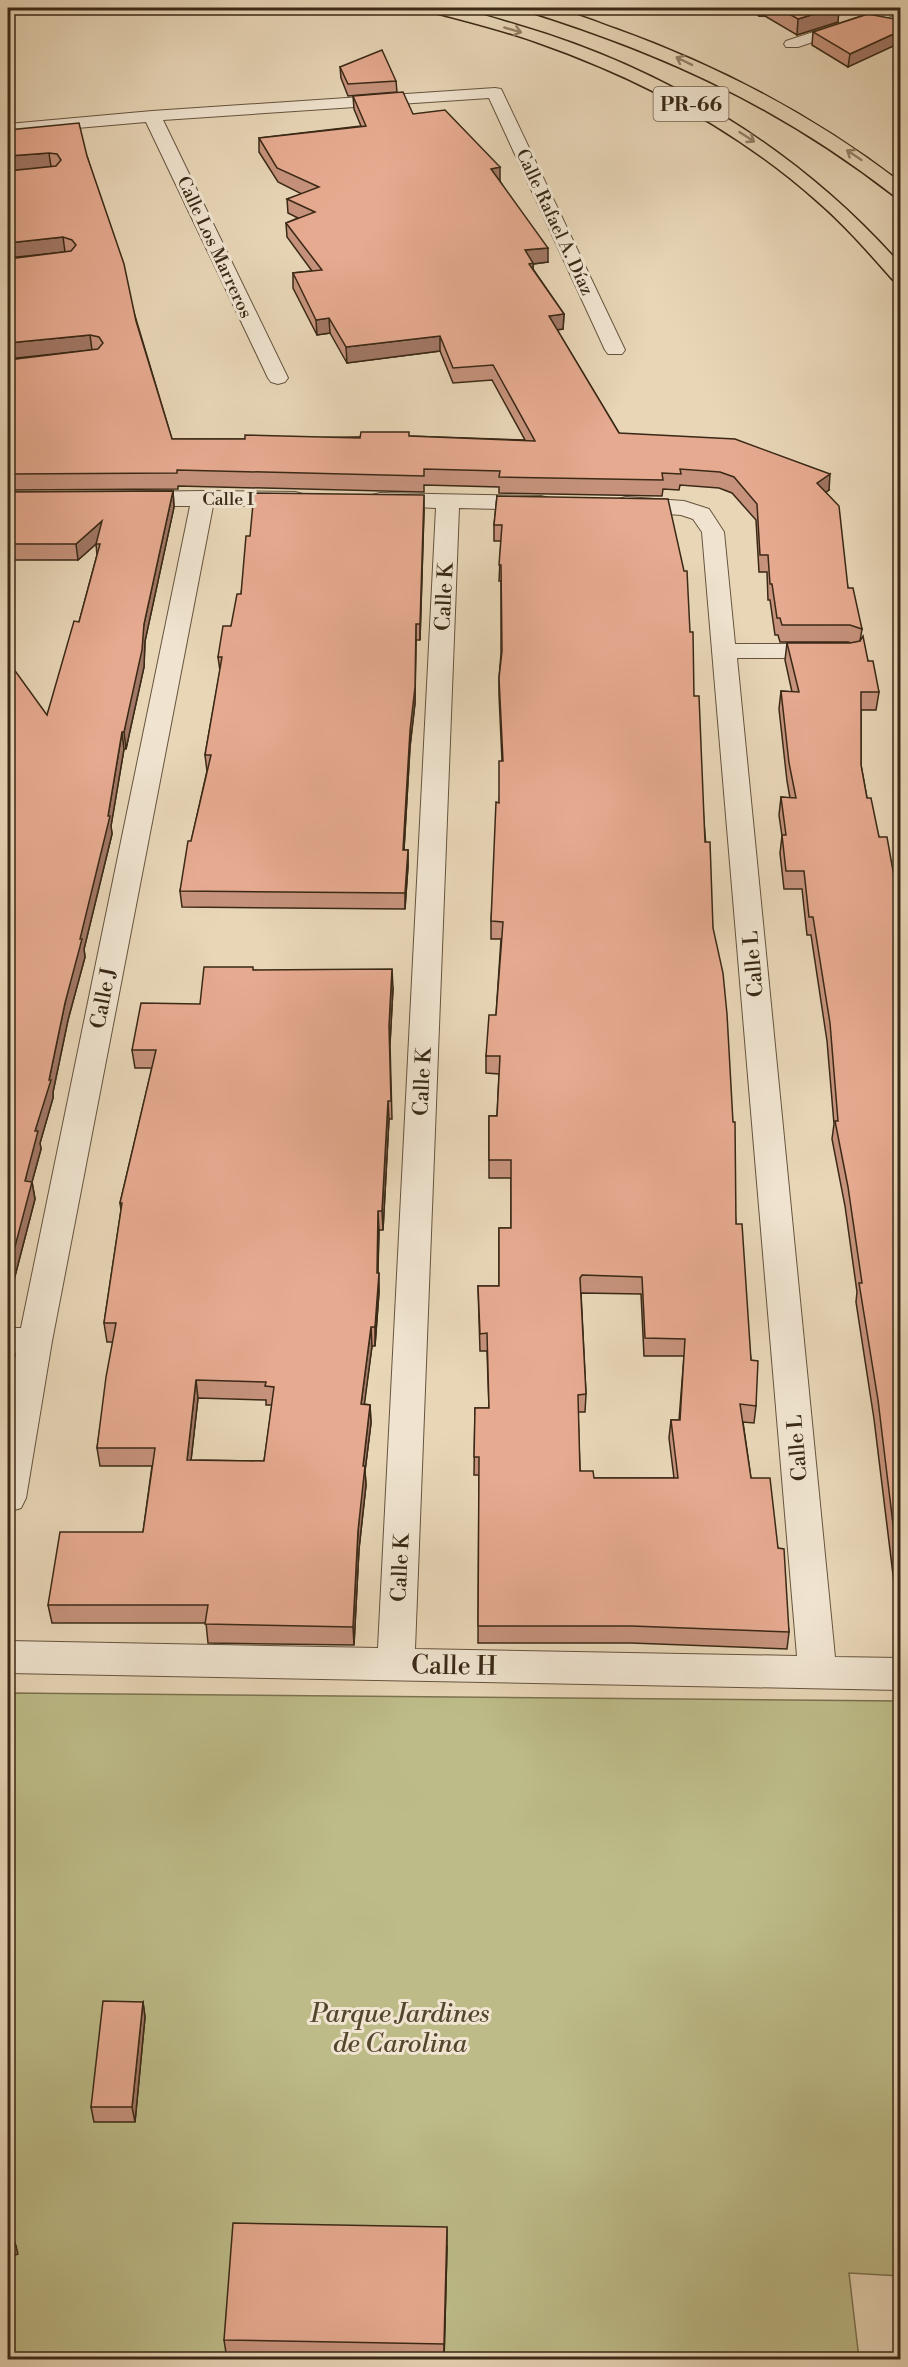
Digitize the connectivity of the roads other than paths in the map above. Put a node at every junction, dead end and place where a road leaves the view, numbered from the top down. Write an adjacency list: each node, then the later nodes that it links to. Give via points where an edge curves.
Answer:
1 (437, 8): 10 (highway, PR-66, one-way to 10, via 542,39 609,65 718,119 783,162 853,222)
2 (536, 8): 9 (highway, PR-66, one-way to 2, via 865,162 764,99 670,54)
3 (900, 8): 4 (street)
4 (863, 22): 5 (street); 6 (street)
5 (891, 26)
6 (792, 44)
7 (152, 116): 8 (street); 11 (street, Calle Rafael A. Díaz, via 495,93); 12 (street, Calle Los Marreros)
8 (8, 129)
9 (900, 191)
10 (900, 276)
11 (615, 350)
12 (278, 378)
13 (203, 498): 14 (street, Calle I); 15 (street, Calle I); 22 (street, Calle J)
14 (111, 499)
15 (320, 500)
16 (354, 500): 17 (street)
17 (448, 501): 18 (street); 25 (street, Calle K)
18 (564, 503)
19 (598, 504): 20 (street, Calle L, via 656,505 701,514 712,532)
20 (725, 651): 21 (street); 26 (street, Calle L)
21 (848, 651)
22 (21, 1341): 23 (street, Calle J)
23 (8, 1498)
24 (8, 1657): 25 (street, Calle H)
25 (396, 1664): 26 (street, Calle H)
26 (817, 1671): 27 (street, Calle H)
27 (900, 1674)

